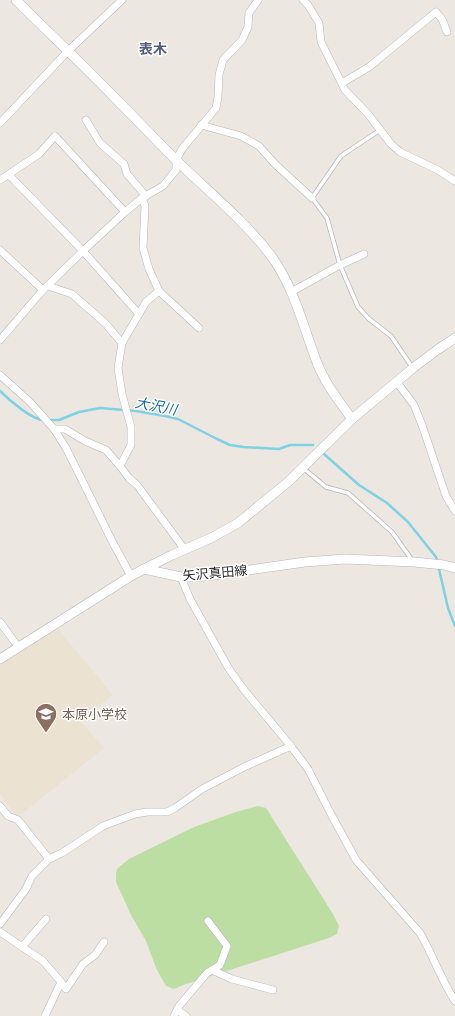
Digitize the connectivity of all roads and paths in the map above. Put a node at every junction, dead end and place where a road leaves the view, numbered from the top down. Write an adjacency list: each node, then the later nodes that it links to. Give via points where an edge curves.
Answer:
1 (16, 0): 6 (street)
2 (122, 0): 6 (street)
3 (258, 0): 10 (street, via 250,13 248,27 242,40 223,60 218,75 216,108)
4 (303, 0): 7 (street, via 319,23 321,42)
5 (447, 32): 7 (street, via 436,12 369,67)
6 (68, 52): 8 (street); 12 (street)
7 (342, 83): 11 (street, via 345,90)
8 (1, 120)
9 (86, 120): 16 (street, via 100,143 124,164 127,174)
10 (201, 125): 12 (street); 17 (street, via 241,136 259,146)
11 (380, 130): 15 (street, via 400,152); 17 (lane, via 341,156)
12 (176, 160): 16 (street, via 176,170 163,186); 25 (street, via 258,240 284,276)
13 (9, 175): 14 (street); 18 (street, via 39,154 55,136); 20 (street)
14 (0, 180)
15 (455, 181)
16 (144, 197): 18 (street); 24 (street, via 143,248)
17 (312, 198): 22 (lane, via 327,218)
18 (125, 212): 20 (street)
19 (0, 250): 23 (street)
20 (83, 251): 23 (street); 26 (street)
21 (364, 254): 22 (street)
22 (340, 265): 25 (street); 31 (lane, via 358,307 391,336)
23 (46, 288): 29 (street); 30 (street, via 72,294 105,323)
24 (159, 291): 26 (street, via 146,302); 27 (street)
25 (291, 292): 34 (street, via 319,366 331,390)
26 (139, 314): 30 (street)
27 (199, 328)
28 (455, 338): 31 (street)
29 (0, 340)
30 (122, 343): 36 (street, via 118,368 131,427 131,445)
31 (413, 368): 33 (street)
32 (0, 376): 35 (street, via 30,402)
33 (396, 381): 34 (street); 38 (street, via 414,405 446,496)
34 (352, 419): 37 (street)
35 (54, 429): 36 (street, via 65,429 106,450); 43 (street)
36 (120, 466): 39 (street)
37 (303, 467): 39 (street, via 238,523); 40 (lane, via 326,487 348,494 392,532)
38 (455, 511)
39 (185, 550): 42 (street)
40 (414, 562): 41 (street, 矢沢真田線); 44 (street, 矢沢真田線, via 345,559)
41 (454, 566)
42 (144, 569): 43 (street); 44 (street, 矢沢真田線)
43 (131, 576): 46 (street)
44 (181, 577): 48 (street, via 190,599 229,669)
45 (0, 622): 46 (street)
46 (19, 648): 47 (street)
47 (0, 659)
48 (291, 746): 50 (street, via 202,789 176,808 167,812 135,814 103,826); 60 (street, via 308,769 356,860 420,933)
49 (0, 806): 50 (street, via 8,816 18,820)
50 (49, 859): 53 (street, via 32,876 26,890)
51 (46, 919): 56 (street)
52 (208, 921): 57 (street, via 227,946 220,964)
53 (0, 924)
54 (0, 932): 56 (street)
55 (104, 942): 58 (street, via 83,964 66,989)
56 (22, 947): 58 (street, via 43,961)
57 (212, 970): 59 (street, via 232,980); 61 (street, via 178,1006)
58 (61, 982): 62 (street)
59 (273, 990)
60 (455, 1002)
61 (175, 1013): 63 (street)
62 (45, 1016)
63 (186, 1016)

